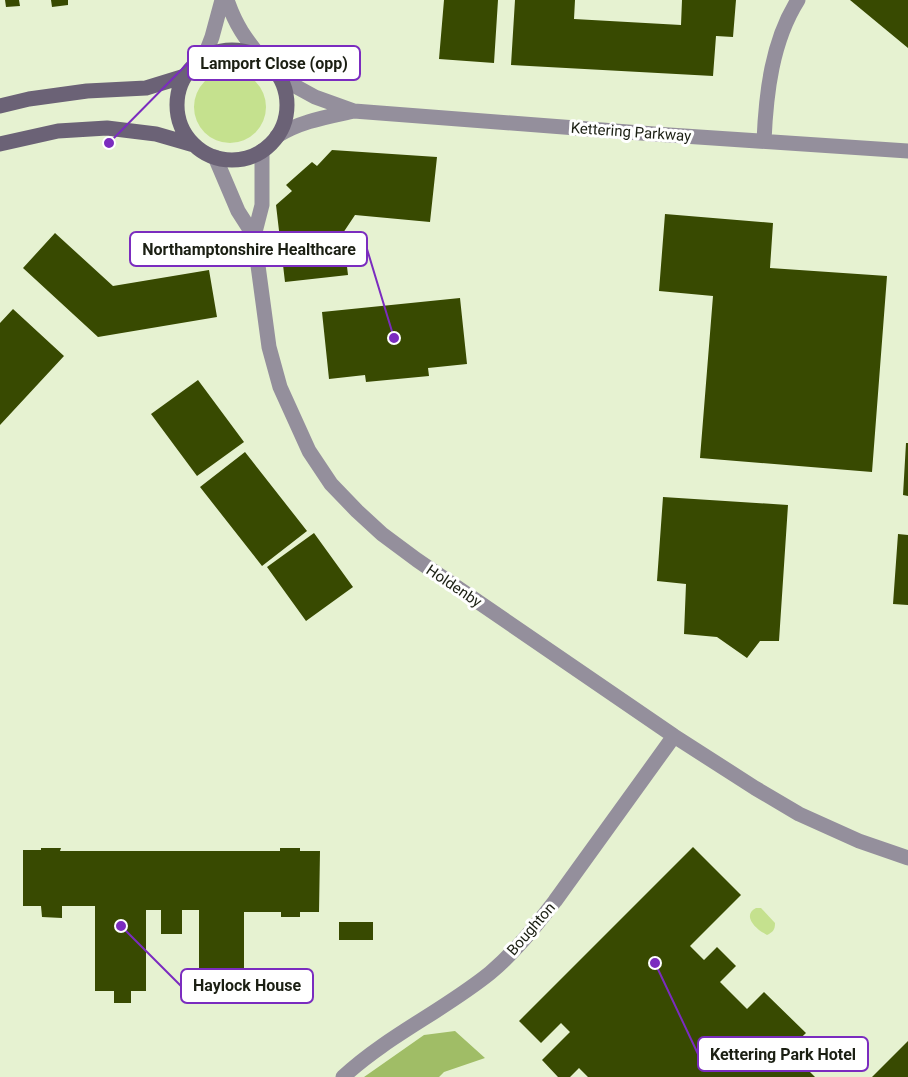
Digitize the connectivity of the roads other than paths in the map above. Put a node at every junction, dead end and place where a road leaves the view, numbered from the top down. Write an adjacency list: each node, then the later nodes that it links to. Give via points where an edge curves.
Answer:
1 (222, 0): 4 (street)
2 (227, 0): 5 (street, via 235,22)
3 (798, 0): 11 (street, via 779,40 771,70)
4 (204, 58): 5 (street, via 218,51 234,50); 7 (street)
5 (262, 59): 6 (street)
6 (276, 72): 9 (street, Kettering Parkway, via 315,97); 10 (street, via 287,104 285,121)
7 (185, 76): 8 (street, via 146,88 87,91); 13 (street, via 178,93 177,112)
8 (0, 106)
9 (354, 111): 10 (street, Kettering Parkway, via 314,120); 11 (street, Kettering Parkway)
10 (277, 136): 14 (street)
11 (764, 141): 15 (street, Kettering Parkway)
12 (0, 144): 13 (street, via 58,131 107,128 156,134)
13 (194, 145): 16 (street)
14 (262, 151): 16 (street, via 247,158); 17 (street, Holdenby, via 262,205)
15 (908, 151)
16 (215, 157): 17 (street, Holdenby, via 238,211)
17 (254, 236): 18 (street, Holdenby, via 269,347 280,387 309,451 331,484 382,534 425,566)
18 (674, 736): 19 (street, Holdenby, via 798,814); 20 (street, Boughton, via 538,924 511,954)
19 (908, 858)
20 (343, 1077)

